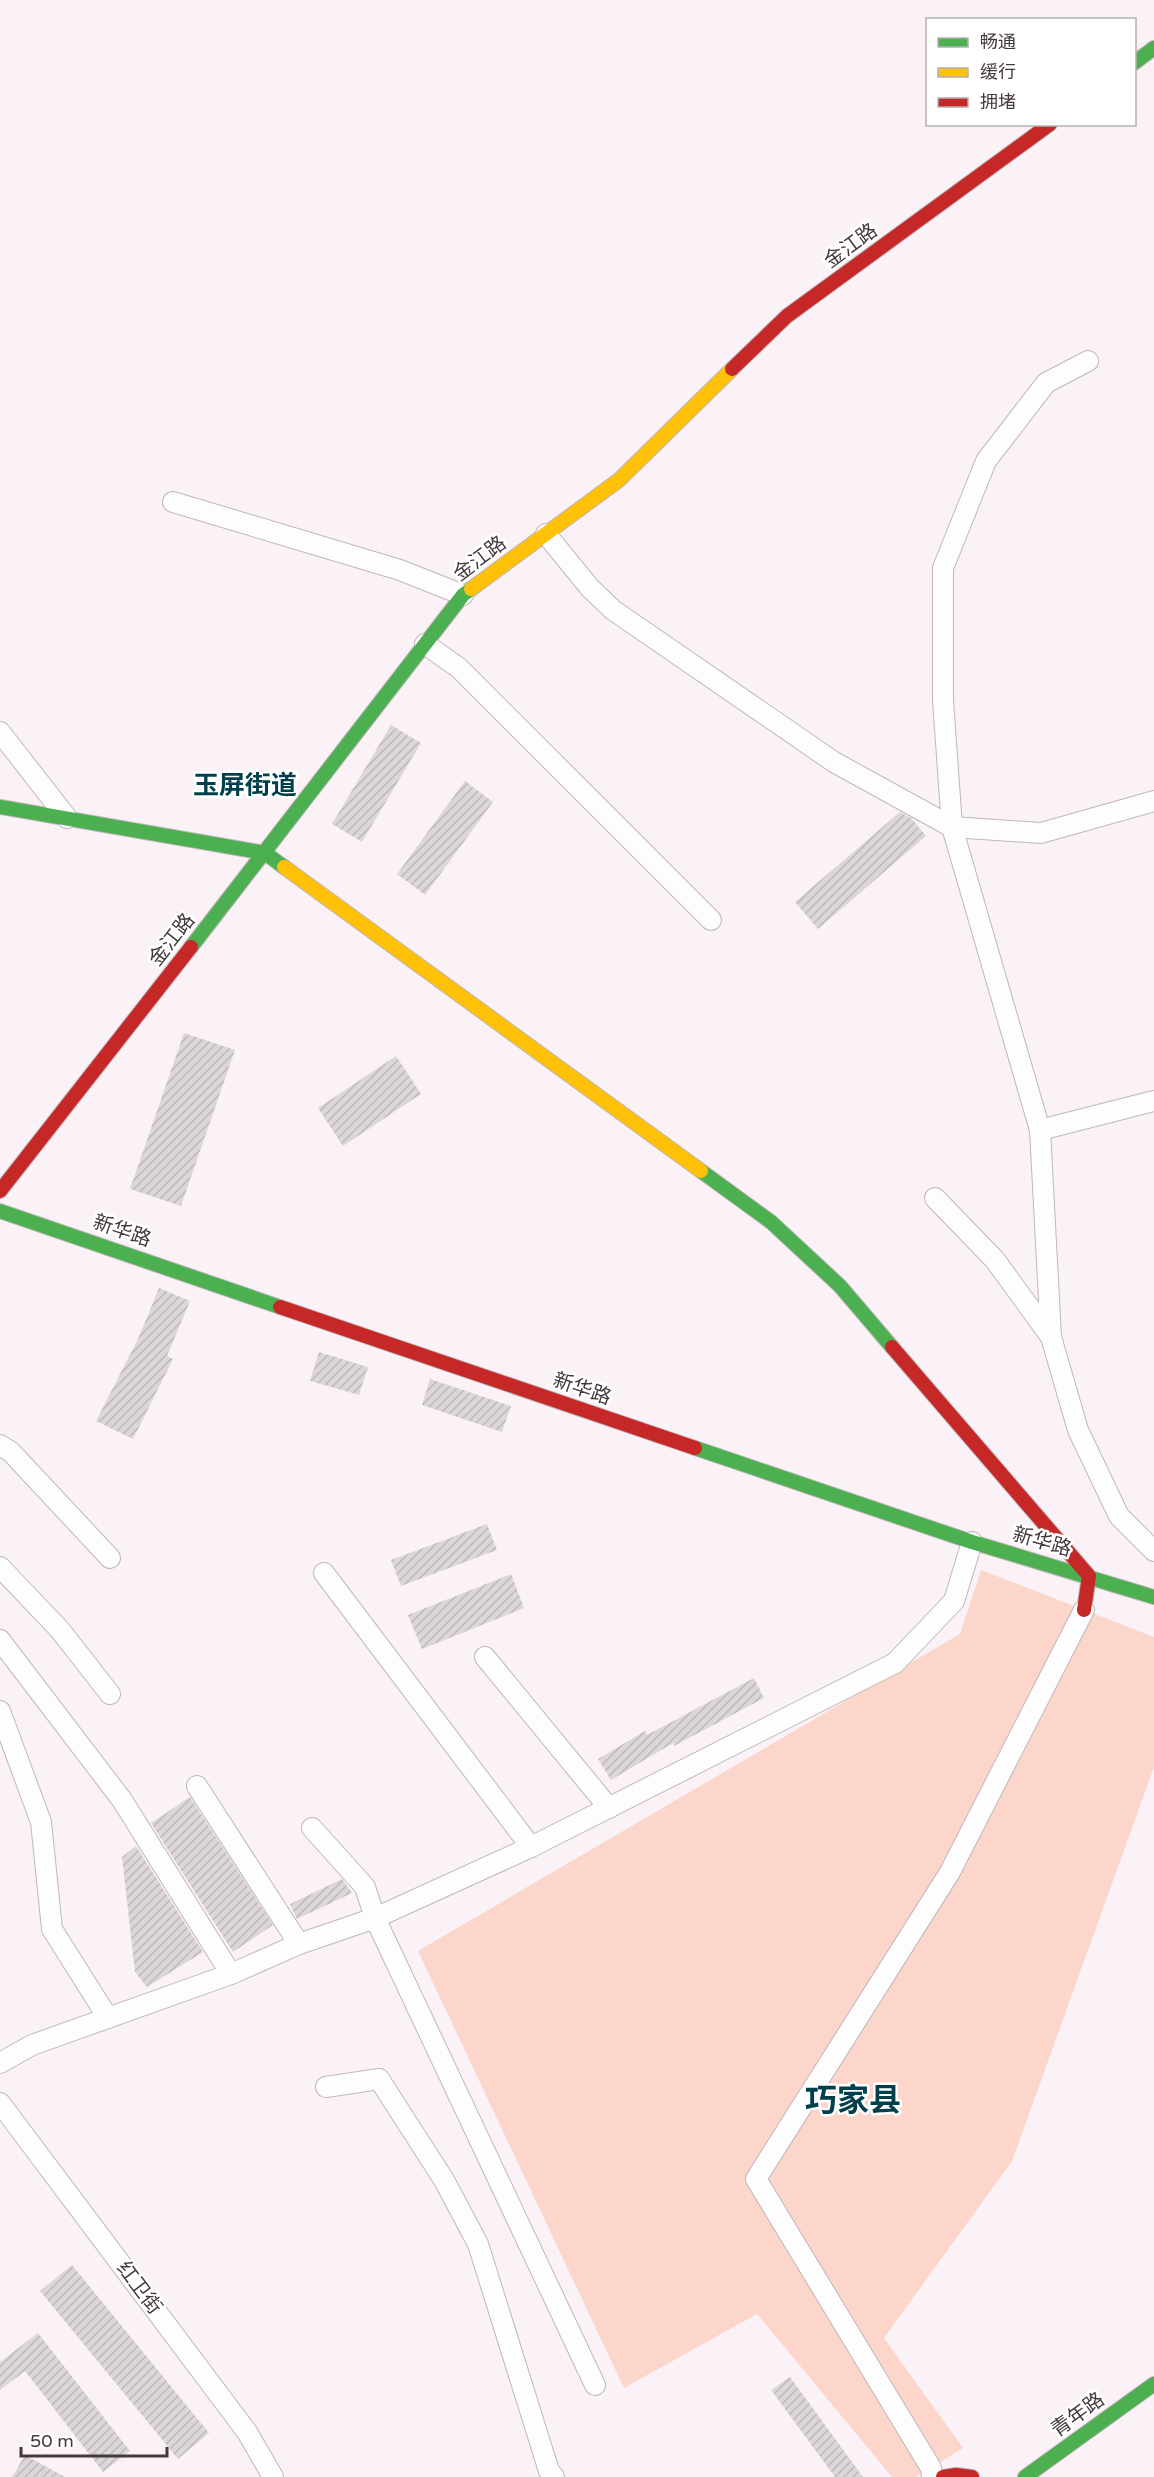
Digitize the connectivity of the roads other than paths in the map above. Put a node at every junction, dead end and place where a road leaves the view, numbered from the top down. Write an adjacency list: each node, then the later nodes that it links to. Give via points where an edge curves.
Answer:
1 (1154, 48): 2 (street)
2 (1136, 62)
3 (1047, 126): 6 (street, 金江路, via 787,316 619,480)
4 (1088, 361): 13 (street, via 1046,383 986,461 943,568 943,700)
5 (173, 502): 7 (street, via 400,570)
6 (546, 534): 7 (street, 金江路); 13 (street, via 613,610 834,762)
7 (462, 595): 8 (street, 金江路)
8 (425, 644): 14 (street, 金江路); 15 (street, via 459,668)
9 (0, 732): 12 (street)
10 (1154, 801): 13 (street, via 1041,833)
11 (0, 807): 12 (street)
12 (67, 818): 14 (street)
13 (952, 827): 17 (street)
14 (265, 853): 18 (street, 金江路); 28 (street, via 771,1222 840,1286)
15 (711, 920)
16 (1154, 1101): 17 (street)
17 (1040, 1130): 21 (street)
18 (0, 1191)
19 (936, 1198): 21 (street, via 995,1260)
20 (0, 1211): 23 (street, 新华路)
21 (1051, 1337): 24 (street, via 1078,1430 1119,1516)
22 (0, 1445): 25 (street)
23 (972, 1542): 28 (street, 新华路); 36 (street, via 954,1601 895,1663)
24 (1154, 1551)
25 (110, 1558)
26 (0, 1567): 33 (street, via 60,1630)
27 (324, 1573): 38 (street)
28 (1089, 1576): 29 (street, 新华路); 30 (street)
29 (1154, 1597)
30 (1084, 1610): 50 (street, via 950,1872 756,2179 931,2468)
31 (0, 1640): 41 (street, via 122,1800)
32 (485, 1657): 36 (street)
33 (110, 1694)
34 (0, 1711): 42 (street, via 41,1821 52,1929)
35 (197, 1786): 40 (street)
36 (609, 1808): 38 (street)
37 (312, 1828): 39 (street, via 365,1887)
38 (531, 1847): 39 (street)
39 (375, 1918): 40 (street); 46 (street)
40 (299, 1944): 41 (street)
41 (231, 1974): 42 (street)
42 (108, 2018): 43 (street, via 32,2045)
43 (0, 2063)
44 (326, 2087): 49 (street, via 379,2079 444,2180 478,2244)
45 (0, 2103): 48 (street, 红卫街, via 247,2432)
46 (595, 2385)
47 (1154, 2385): 53 (street, 青年路)
48 (273, 2477)
49 (554, 2477)
50 (932, 2477)
51 (944, 2477): 52 (street)
52 (972, 2477)
53 (1025, 2477)

